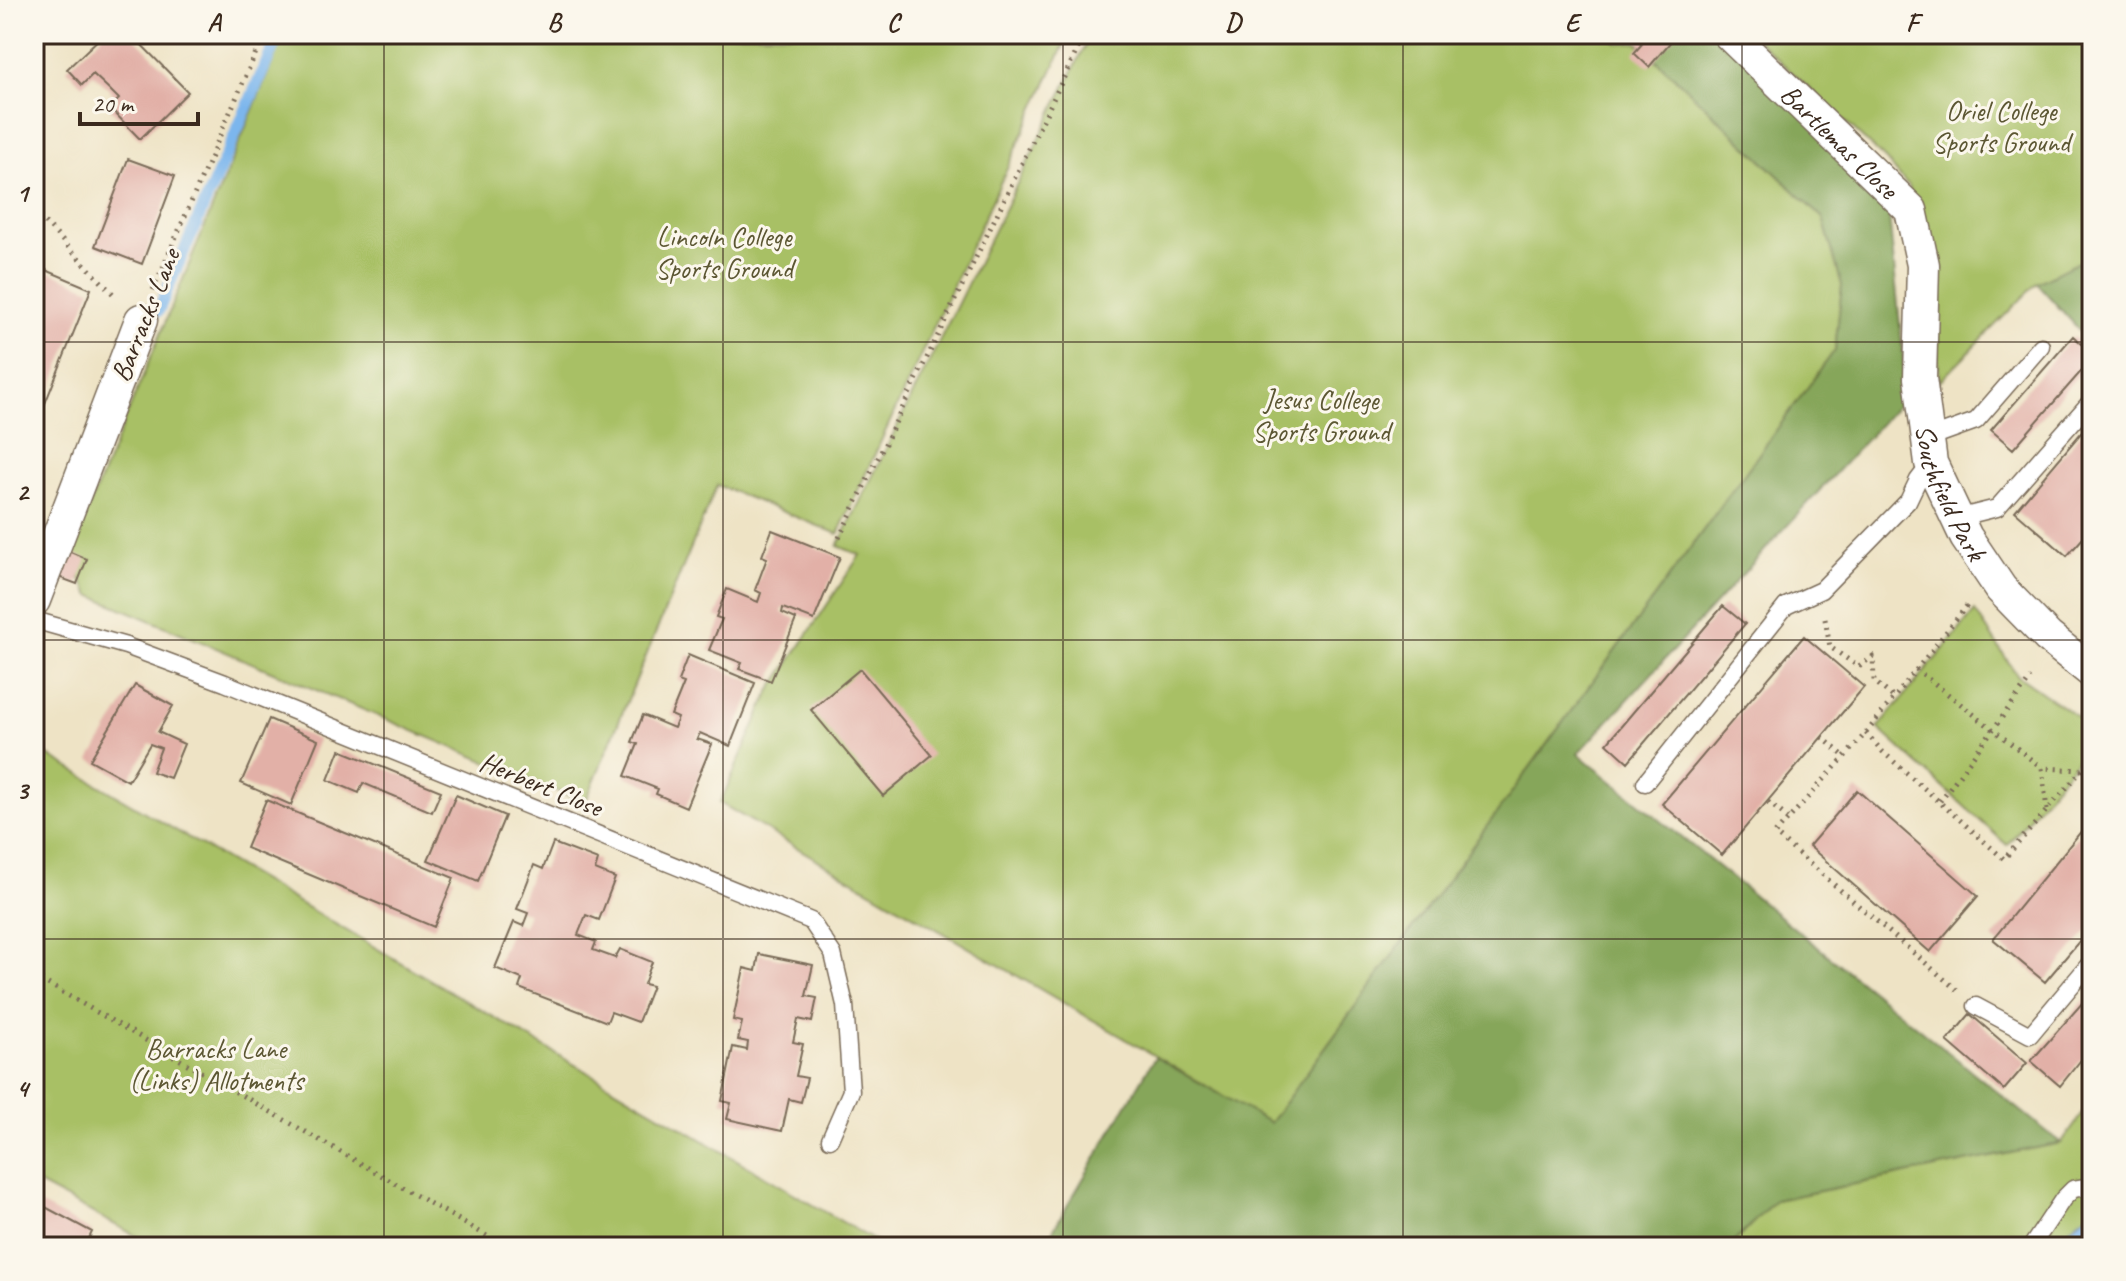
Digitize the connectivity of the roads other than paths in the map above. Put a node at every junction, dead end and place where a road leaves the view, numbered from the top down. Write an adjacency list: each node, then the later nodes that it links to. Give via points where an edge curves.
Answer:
1 (1729, 34): 2 (street, Bartlemas Close, via 1911,210)
2 (1923, 265): 6 (street, Southfield Park, via 1920,378)
3 (141, 320): 8 (street, Barracks Lane)
4 (2041, 346): 6 (lane, via 1976,421)
5 (2092, 400): 7 (lane, via 1997,508)
6 (1928, 451): 7 (street, Southfield Park); 11 (lane, via 1908,501 1821,590 1786,606)
7 (1957, 518): 10 (street, Southfield Park, via 2001,589)
8 (34, 600)
9 (34, 620): 14 (lane, Herbert Close, via 126,646 225,683 811,921 833,954 845,1005 851,1091)
10 (2092, 672)
11 (1645, 783)
12 (2092, 961): 13 (lane, via 2030,1035)
13 (1976, 1006)
14 (830, 1139)
15 (2092, 1186): 16 (lane, via 2073,1189)
16 (2031, 1247)

